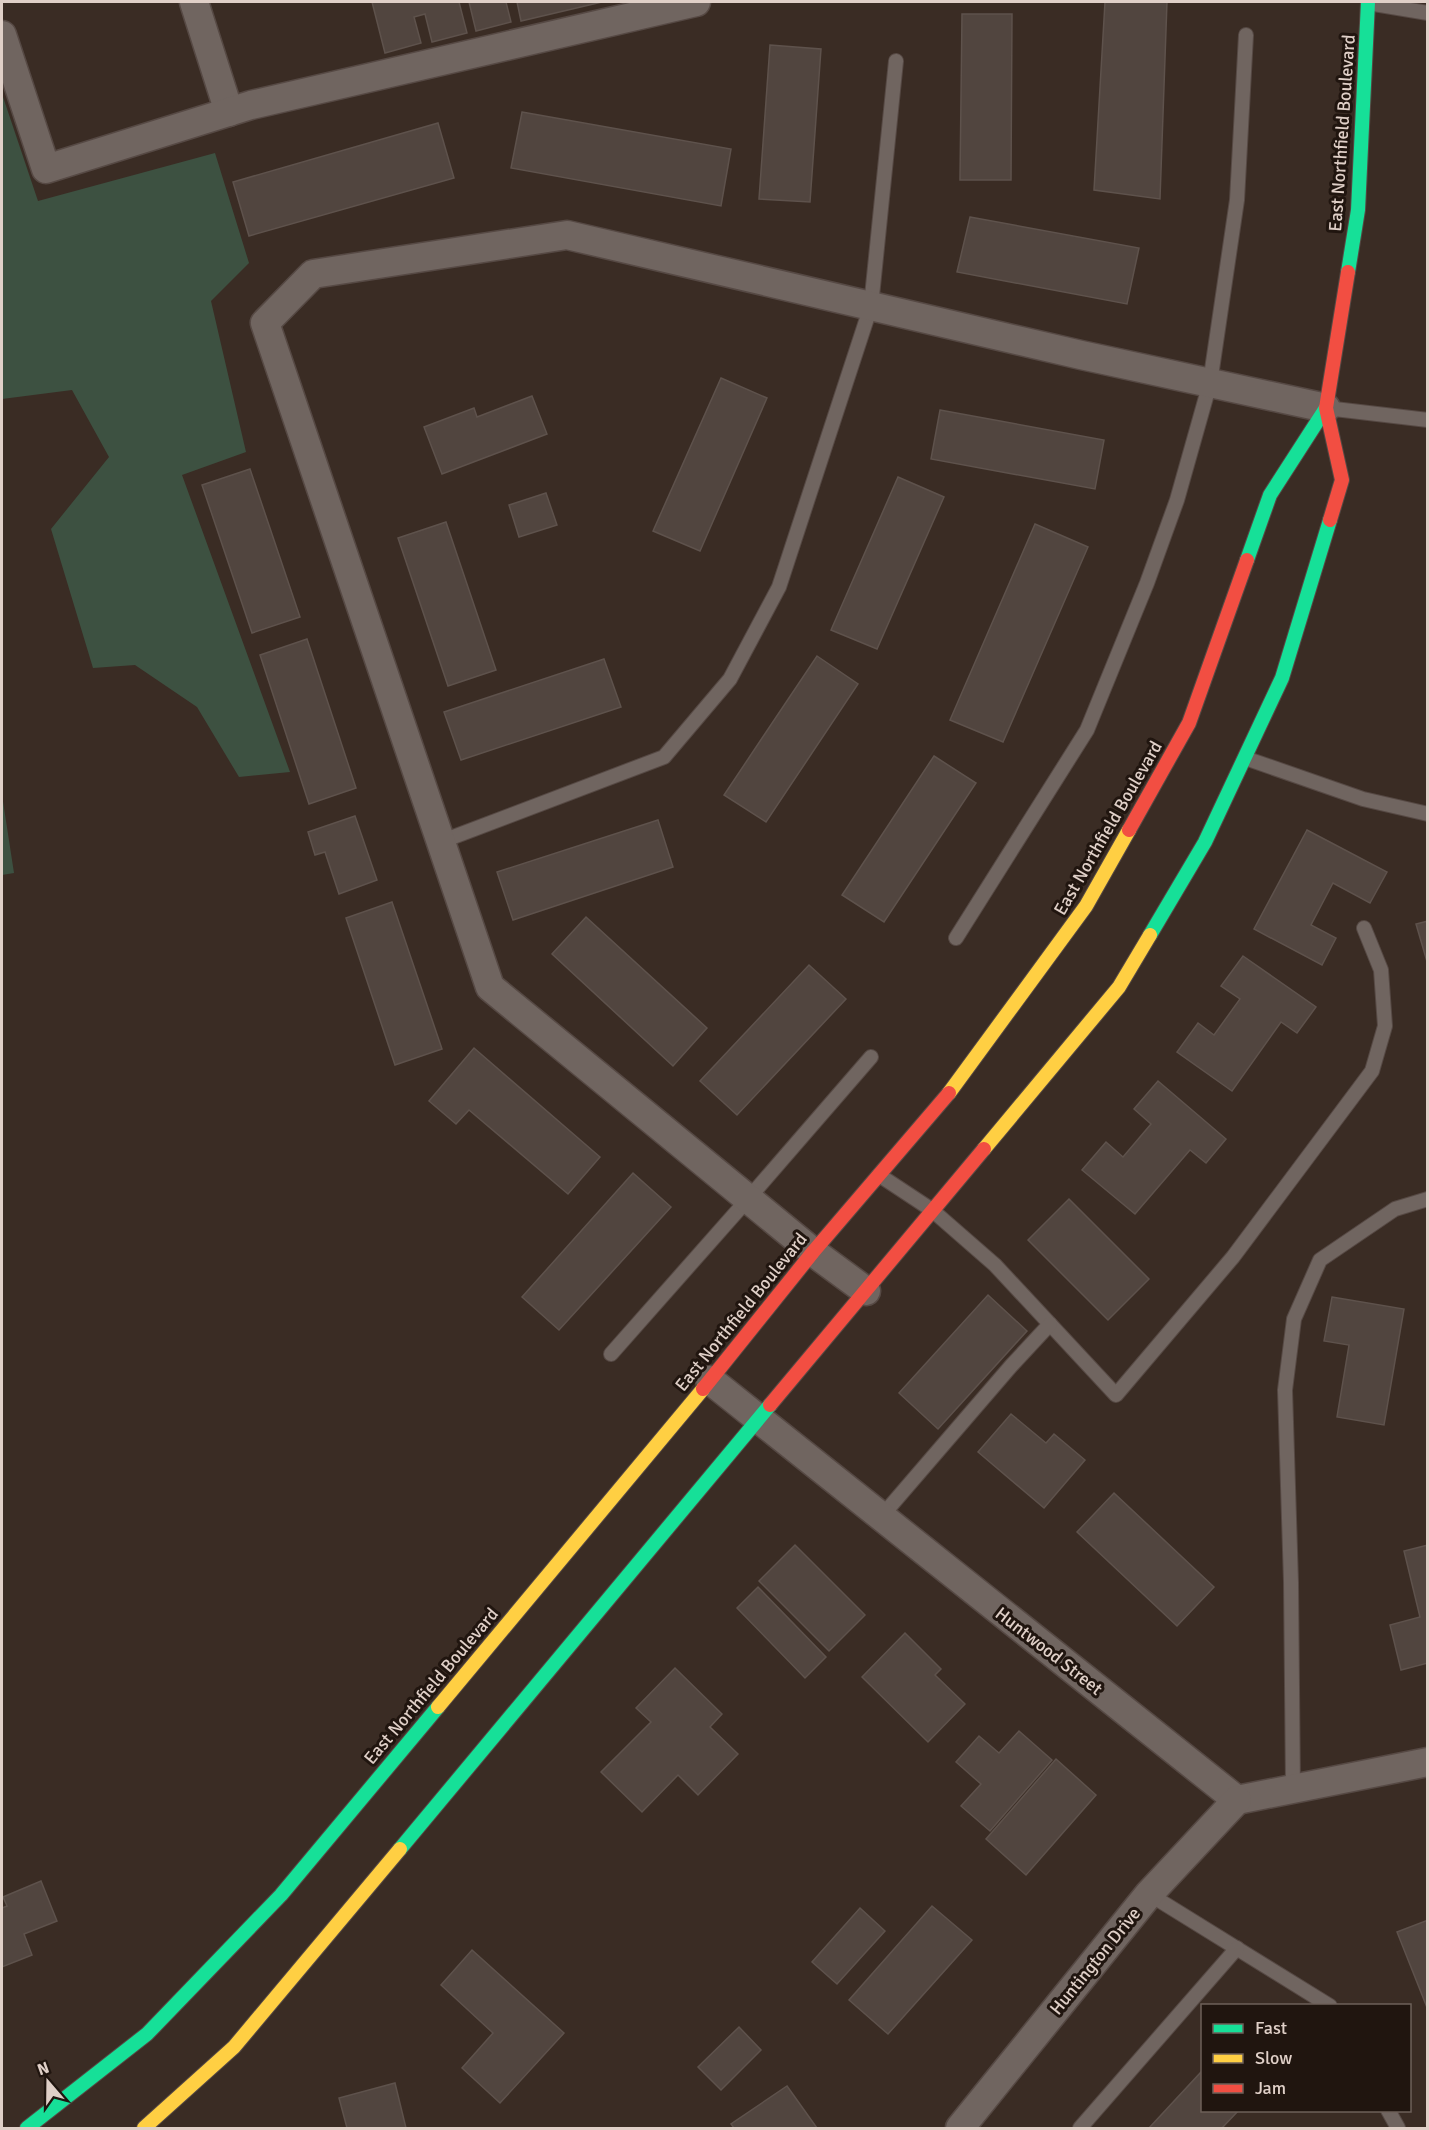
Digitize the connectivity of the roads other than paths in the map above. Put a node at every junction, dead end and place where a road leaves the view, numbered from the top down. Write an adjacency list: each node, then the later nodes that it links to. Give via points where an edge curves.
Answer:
1 (194, 2): 9 (street)
2 (696, 2): 4 (street)
3 (1368, 2): 5 (lane); 12 (main road, East Northfield Boulevard, via 1358,210)
4 (667, 5): 9 (street)
5 (1428, 13)
6 (2, 35): 9 (street, via 46,169)
7 (1246, 36): 11 (lane, via 1237,200)
8 (896, 61): 10 (lane)
9 (229, 112)
10 (871, 306): 11 (street); 16 (lane, via 779,587 730,679 664,757); 16 (street, via 567,235 313,274 265,323)
11 (1210, 383): 12 (street); 18 (lane, via 1177,500 1087,729)
12 (1326, 408): 13 (lane); 14 (main road, East Northfield Boulevard, via 1342,480 1282,678); 20 (main road, East Northfield Boulevard, via 1270,495 1189,723 1086,906 957,1083)
13 (1428, 420)
14 (1245, 758): 15 (lane, via 1363,799); 23 (main road, East Northfield Boulevard, via 1205,842 1119,987)
15 (1428, 814)
16 (440, 842): 21 (street, via 490,987)
17 (1364, 928): 26 (lane, via 1381,970 1385,1026 1372,1071 1233,1257 1116,1395)
18 (956, 938)
19 (871, 1057): 21 (lane)
20 (879, 1175): 23 (lane); 24 (main road, East Northfield Boulevard)
21 (748, 1199): 24 (street); 27 (lane)
22 (1428, 1199): 32 (lane, via 1395,1209 1320,1260 1294,1319 1285,1390)
23 (932, 1210): 25 (main road, East Northfield Boulevard); 26 (lane, via 995,1265)
24 (813, 1252): 25 (street); 28 (main road, East Northfield Boulevard)
25 (866, 1291): 29 (main road, East Northfield Boulevard)
26 (1050, 1324): 30 (lane)
27 (611, 1354)
28 (710, 1380): 29 (street, Huntwood Street); 38 (main road, East Northfield Boulevard, via 281,1895 147,2034)
29 (759, 1420): 30 (street, Huntwood Street); 39 (main road, East Northfield Boulevard, via 234,2048)
30 (881, 1516): 33 (street, Huntwood Street)
31 (1428, 1762): 32 (street)
32 (1293, 1789): 33 (street)
33 (1238, 1800): 34 (street, Huntington Drive)
34 (1149, 1894): 35 (lane); 40 (street, Huntington Drive)
35 (1237, 1948): 36 (lane); 41 (lane)
36 (1327, 2004)
37 (1389, 2112): 42 (lane)
38 (27, 2128)
39 (144, 2128)
40 (960, 2128)
41 (1080, 2128)
42 (1398, 2128)

